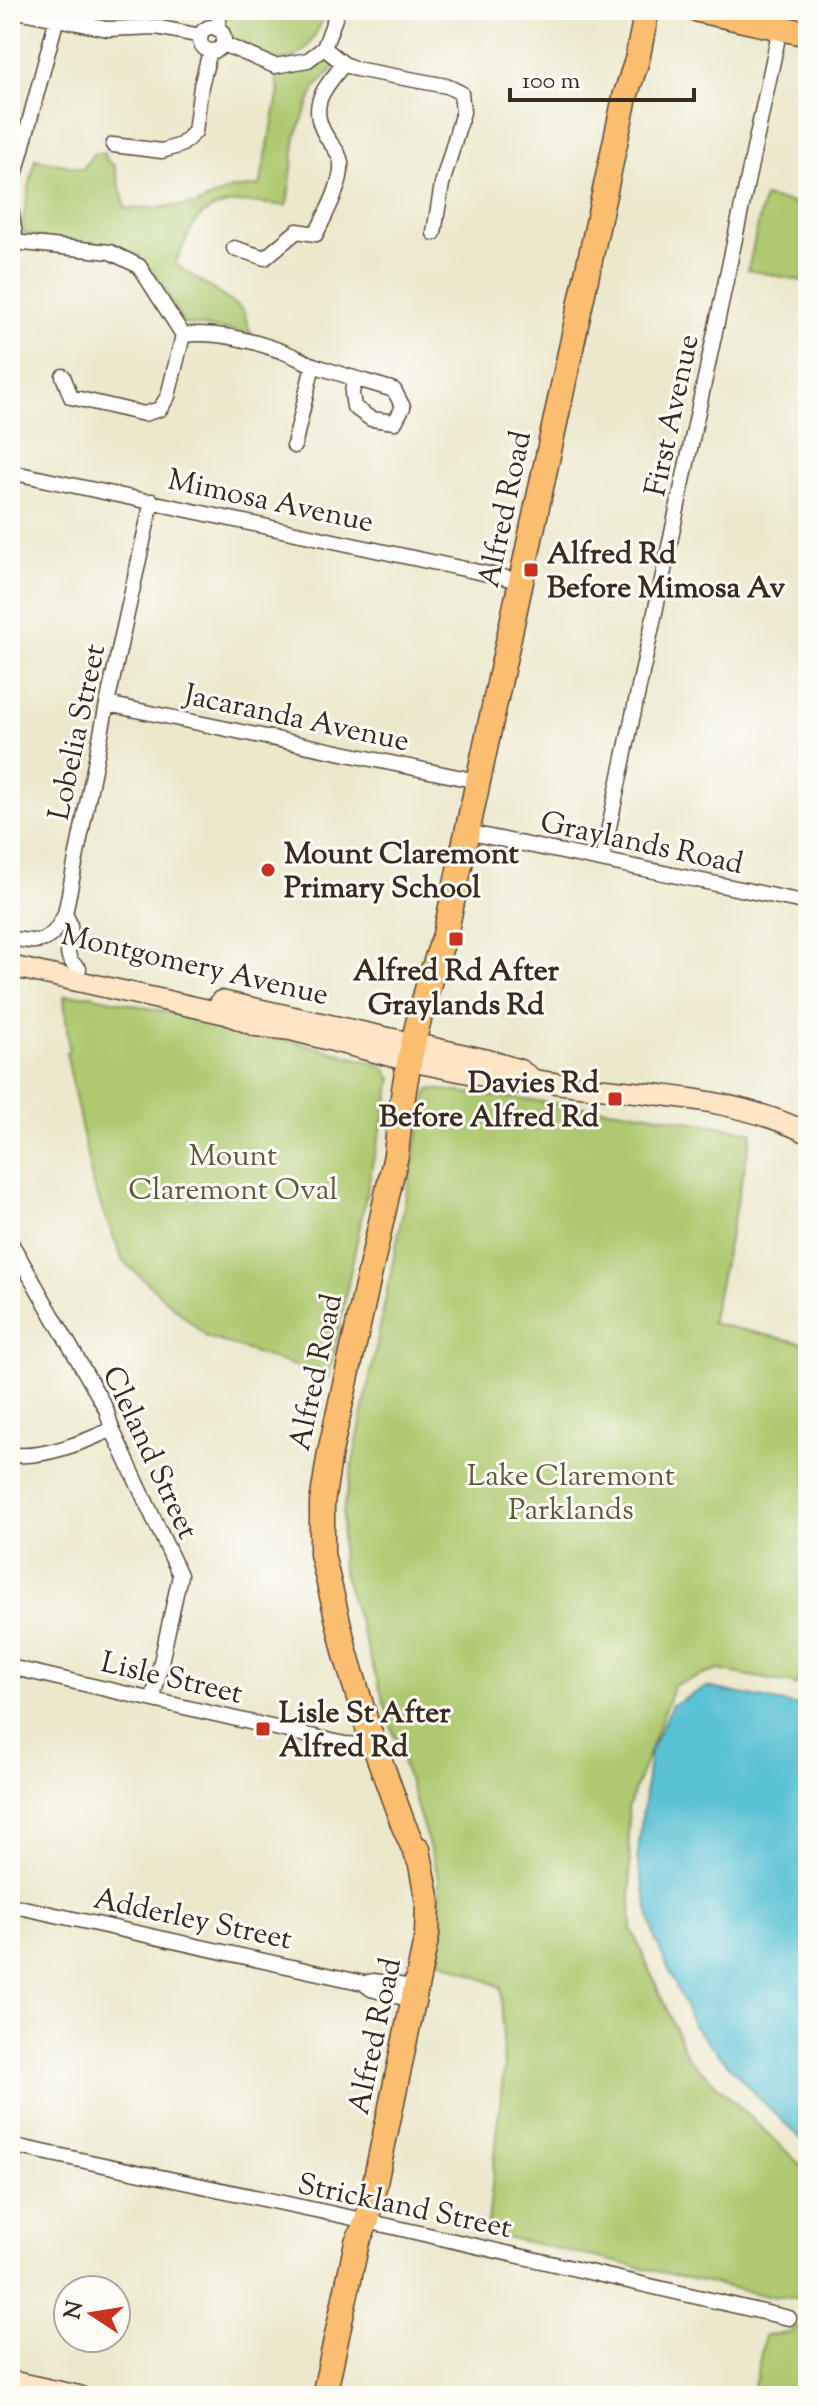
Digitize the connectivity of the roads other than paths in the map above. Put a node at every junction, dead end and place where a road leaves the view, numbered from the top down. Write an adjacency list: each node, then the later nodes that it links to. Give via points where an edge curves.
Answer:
1 (12, 10): 7 (street)
2 (221, 10): 10 (street)
3 (338, 10): 11 (street)
4 (635, 10): 13 (main road, Alfred Road, via 625,57)
5 (647, 10): 13 (main road, Alfred Road)
6 (698, 10): 8 (main road)
7 (58, 14): 10 (street, via 107,29 156,27 201,36 205,29); 15 (street)
8 (780, 28): 9 (main road); 32 (street, First Avenue)
9 (808, 34)
10 (217, 41): 11 (street, via 275,66 308,60); 14 (street, via 201,86 195,132 181,145 162,151)
11 (324, 48): 12 (street)
12 (344, 64): 17 (street, via 461,93 463,112); 19 (street, via 319,101 320,125 341,164 335,194 316,234 297,231 265,258)
13 (625, 97): 28 (main road, Alfred Road)
14 (113, 145)
15 (10, 194)
16 (10, 201): 18 (street)
17 (434, 233)
18 (14, 242): 20 (street); 21 (street, via 110,252 139,266)
19 (234, 248)
20 (10, 261)
21 (183, 335): 22 (street, via 236,338); 23 (street, via 160,409 144,414 71,397)
22 (313, 365): 24 (street); 25 (street)
23 (63, 376)
24 (354, 378)
25 (294, 446)
26 (10, 472): 27 (street, Mimosa Avenue)
27 (152, 501): 28 (street, Mimosa Avenue); 29 (street, Lobelia Street)
28 (521, 581): 30 (main road, Alfred Road)
29 (107, 704): 30 (street, Jacaranda Avenue); 34 (street, Lobelia Street)
30 (477, 781): 31 (main road, Alfred Road)
31 (466, 832): 32 (street, Graylands Road); 39 (main road, Alfred Road, via 445,935 442,985)
32 (602, 860): 33 (street, Graylands Road)
33 (808, 903)
34 (65, 914): 35 (street, via 42,941); 38 (street, Lobelia Street, via 71,927 68,956)
35 (10, 938)
36 (10, 955): 38 (street, Montgomery Avenue)
37 (10, 966): 38 (street, Montgomery Avenue)
38 (87, 974): 39 (street, Montgomery Avenue, via 256,1026)
39 (419, 1054): 40 (street, Montgomery Avenue, via 520,1070 534,1080 713,1101); 46 (main road, Alfred Road, via 400,1107 396,1155 322,1503 322,1554 346,1655)
40 (808, 1133)
41 (10, 1241): 42 (street, Cleland Street, via 106,1409)
42 (112, 1429): 43 (street, via 26,1458); 45 (street, Cleland Street, via 180,1575)
43 (10, 1454)
44 (10, 1667): 45 (street, Lisle Street)
45 (153, 1699): 46 (street, Lisle Street, via 345,1744)
46 (376, 1734): 48 (main road, Alfred Road, via 421,1864 428,1911)
47 (10, 1905): 48 (street, Adderley Street, via 373,1981)
48 (417, 1995): 50 (main road, Alfred Road)
49 (10, 2145): 50 (street, Strickland Street)
50 (367, 2221): 51 (street, Strickland Street); 54 (main road, Alfred Road, via 357,2242); 55 (main road, Alfred Road, via 368,2244)
51 (789, 2318)
52 (10, 2381): 53 (street)
53 (79, 2396)
54 (324, 2396)
55 (338, 2396)

